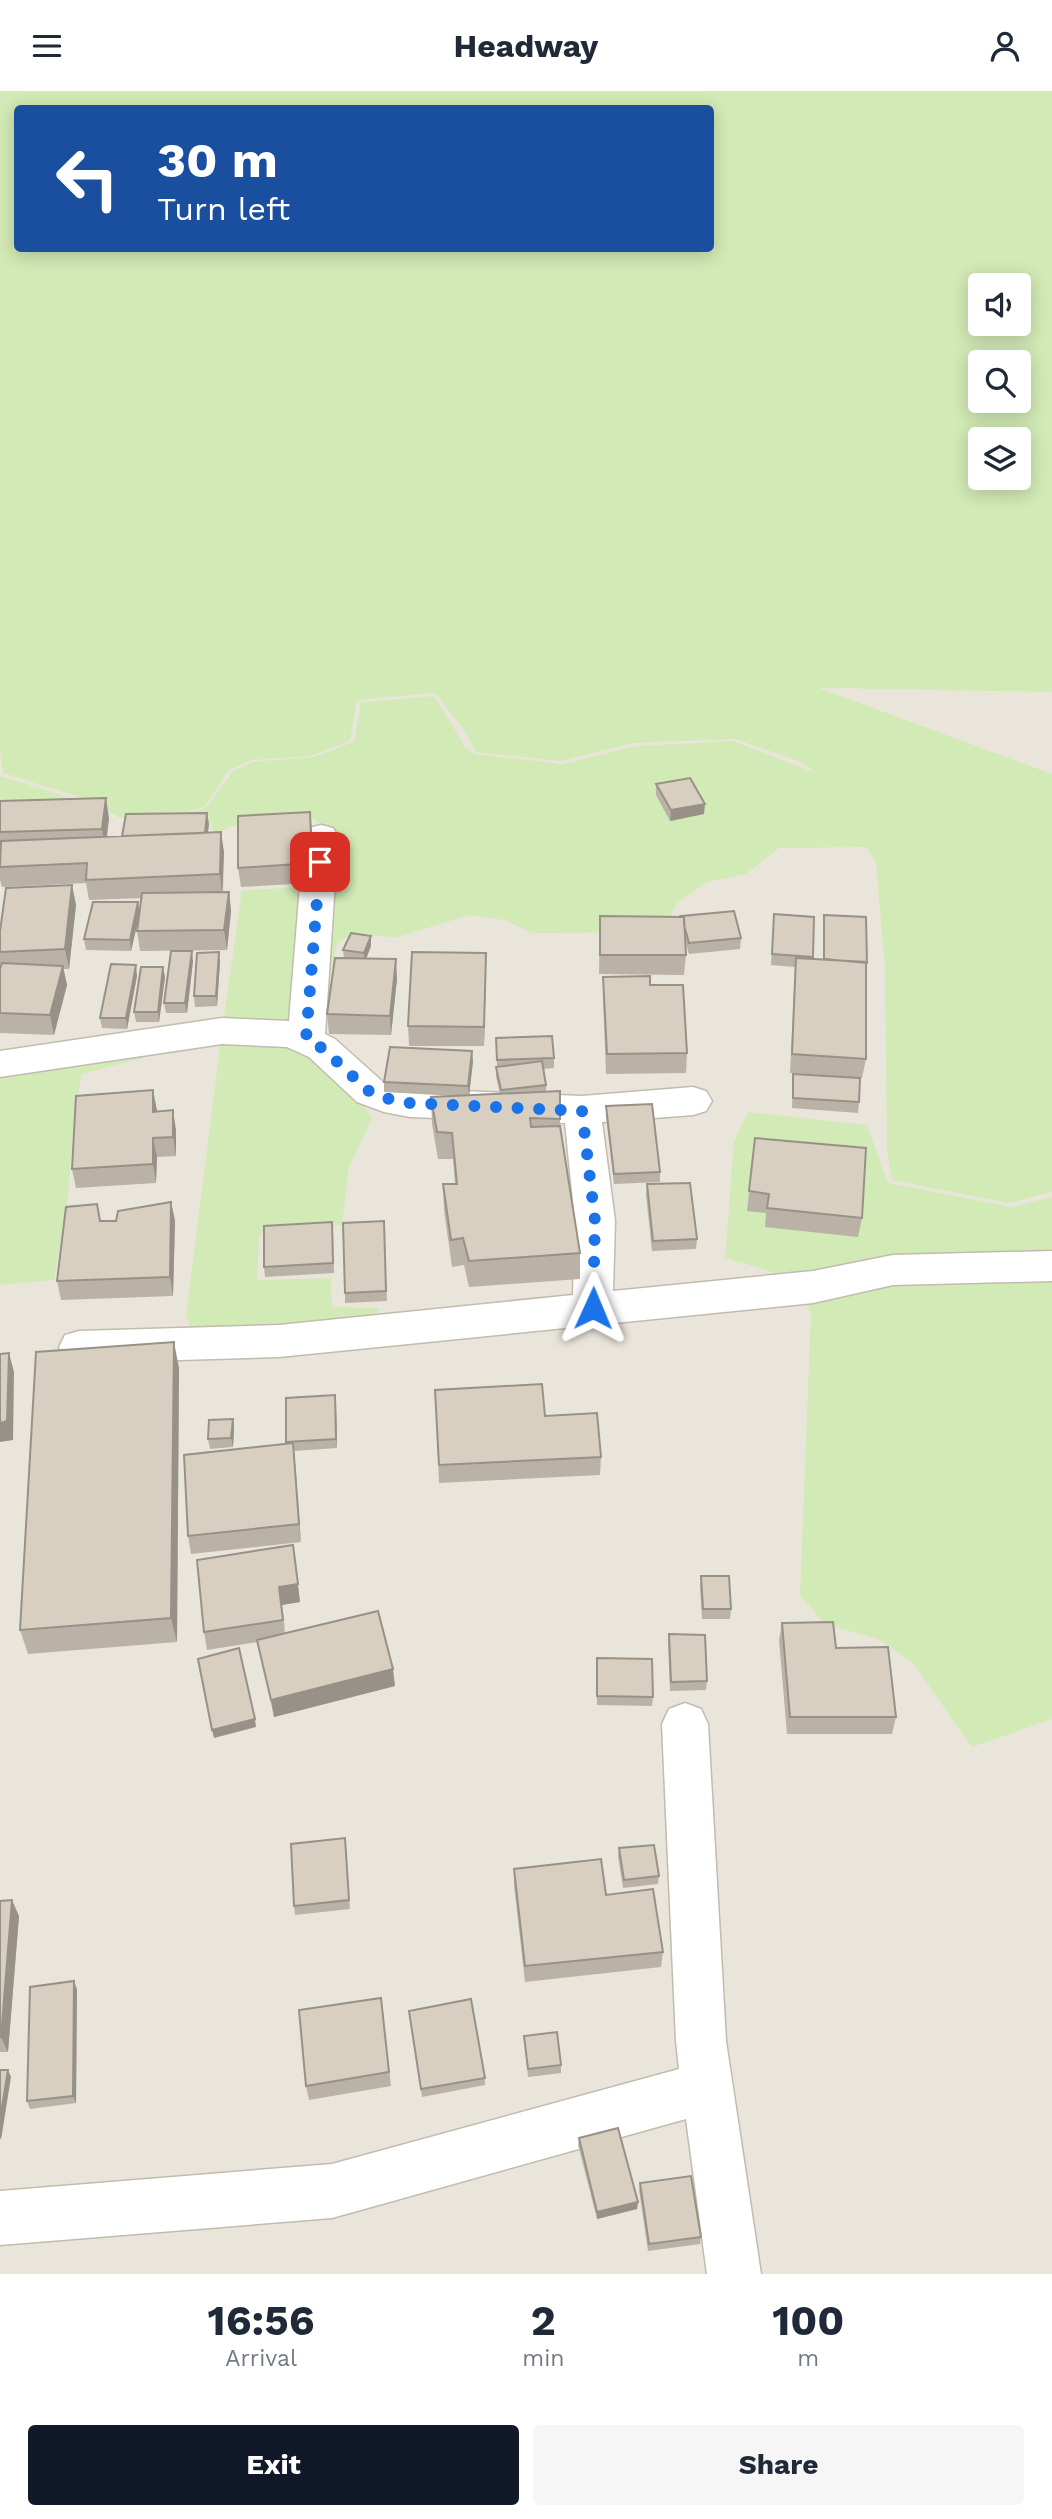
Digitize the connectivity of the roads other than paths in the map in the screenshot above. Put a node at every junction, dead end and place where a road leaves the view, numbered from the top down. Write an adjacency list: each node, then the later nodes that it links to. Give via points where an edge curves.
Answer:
1 (321, 836): 2 (street)
2 (306, 1039): 3 (street, via 292,1034 222,1031); 5 (street, via 370,1092 384,1098)
3 (0, 1064)
4 (693, 1101): 5 (street)
5 (582, 1111): 7 (street, via 595,1221)
6 (1052, 1266): 7 (street, via 893,1270 813,1287)
7 (593, 1308): 8 (street, via 279,1341)
8 (79, 1347)
9 (685, 1724): 10 (street, via 701,2041)
10 (708, 2087): 11 (street, via 332,2191); 12 (street)
11 (0, 2218)
12 (734, 2274)

